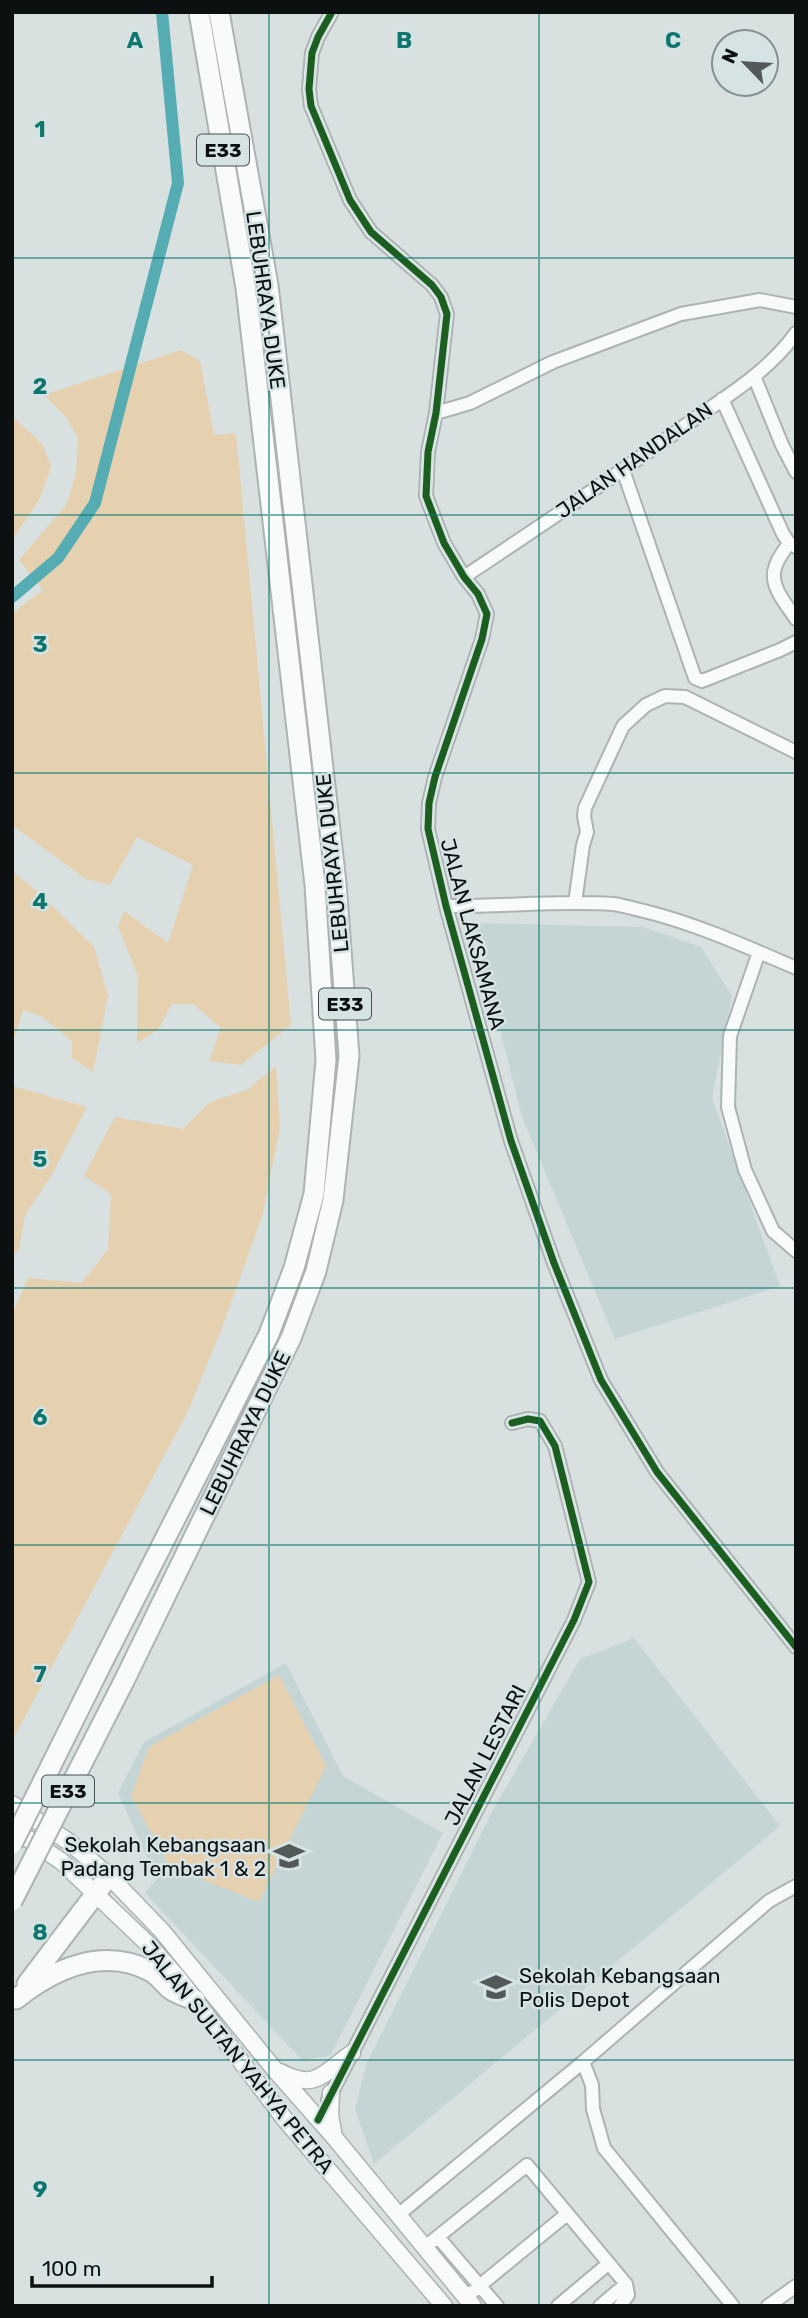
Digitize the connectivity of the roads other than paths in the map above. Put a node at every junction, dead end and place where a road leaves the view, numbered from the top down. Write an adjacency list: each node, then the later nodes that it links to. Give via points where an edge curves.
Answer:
1 (199, 12): 25 (highway, LEBUHRAYA DUKE / E33, bridge, via 246,288 315,885 326,1060 314,1194 294,1268 269,1334)
2 (219, 12): 29 (highway, LEBUHRAYA DUKE / E33, bridge, via 268,285 336,883 349,1056 333,1200 316,1270 291,1338)
3 (332, 12): 8 (street, JALAN LAKSAMANA, via 312,53 312,106 350,200 370,232 441,297 447,314)
4 (796, 307): 8 (street, via 760,300 681,314 552,362)
5 (796, 334): 6 (street, JALAN HANDALAN)
6 (754, 376): 7 (street, JALAN HANDALAN); 10 (street)
7 (723, 398): 9 (street, JALAN HANDALAN); 11 (street)
8 (436, 414): 12 (street, JALAN LAKSAMANA, via 426,496 444,543)
9 (623, 470): 12 (street, JALAN HANDALAN); 14 (street, via 695,678 702,681)
10 (796, 472)
11 (792, 545): 13 (street, via 774,569 774,581)
12 (464, 576): 17 (street, JALAN LAKSAMANA, via 487,614 429,803 428,829)
13 (796, 619)
14 (796, 642)
15 (796, 752): 16 (street, via 685,697 665,696 646,705 624,726 585,808 587,832)
16 (575, 903): 17 (street); 18 (street, via 616,904 663,916)
17 (446, 906): 22 (street, JALAN LAKSAMANA, via 511,1141 601,1380 657,1472)
18 (759, 952): 19 (street); 20 (street, via 730,1036 728,1107 745,1170 773,1231)
19 (796, 968)
20 (796, 1251)
21 (512, 1423): 32 (street, JALAN LESTARI, via 540,1421 555,1446 589,1582 574,1620)
22 (796, 1647)
23 (12, 1804): 26 (main road, JALAN SULTAN YAHYA PETRA)
24 (12, 1828): 28 (main road, JALAN SULTAN YAHYA PETRA, via 61,1861)
25 (12, 1844)
26 (109, 1876): 28 (highway); 34 (main road, JALAN SULTAN YAHYA PETRA, via 169,1940)
27 (796, 1886): 33 (street, via 769,1901)
28 (97, 1893): 30 (main road, JALAN SULTAN YAHYA PETRA); 31 (highway)
29 (12, 1901)
30 (195, 2000): 31 (highway, via 171,1990 142,1968 105,1959 70,1966 37,1982); 36 (main road, JALAN SULTAN YAHYA PETRA)
31 (14, 2002)
32 (352, 2053): 34 (main road, via 311,2081 295,2080); 35 (street, JALAN LESTARI)
33 (583, 2062): 41 (street); 54 (street, via 604,2148)
34 (275, 2070): 37 (main road, JALAN SULTAN YAHYA PETRA)
35 (331, 2093): 37 (street, JALAN LESTARI); 38 (main road)
36 (283, 2116): 37 (main road, via 303,2122); 39 (main road, JALAN SULTAN YAHYA PETRA)
37 (318, 2120): 38 (main road, JALAN SULTAN YAHYA PETRA); 39 (main road)
38 (334, 2137): 41 (main road, JALAN SULTAN YAHYA PETRA)
39 (340, 2184): 49 (main road, JALAN SULTAN YAHYA PETRA)
40 (567, 2214): 42 (street, via 527,2165); 44 (street); 47 (street)
41 (398, 2215): 43 (main road, JALAN SULTAN YAHYA PETRA)
42 (438, 2237): 43 (street); 47 (street)
43 (425, 2247): 48 (main road, JALAN SULTAN YAHYA PETRA)
44 (608, 2264): 45 (street); 51 (street)
45 (626, 2284): 52 (street); 53 (street, via 628,2295)
46 (796, 2286): 55 (street)
47 (480, 2287): 48 (street); 50 (street)
48 (470, 2302)
49 (444, 2306)
50 (496, 2306)
51 (558, 2306)
52 (600, 2306)
53 (620, 2306)
54 (733, 2306)
55 (768, 2306)

